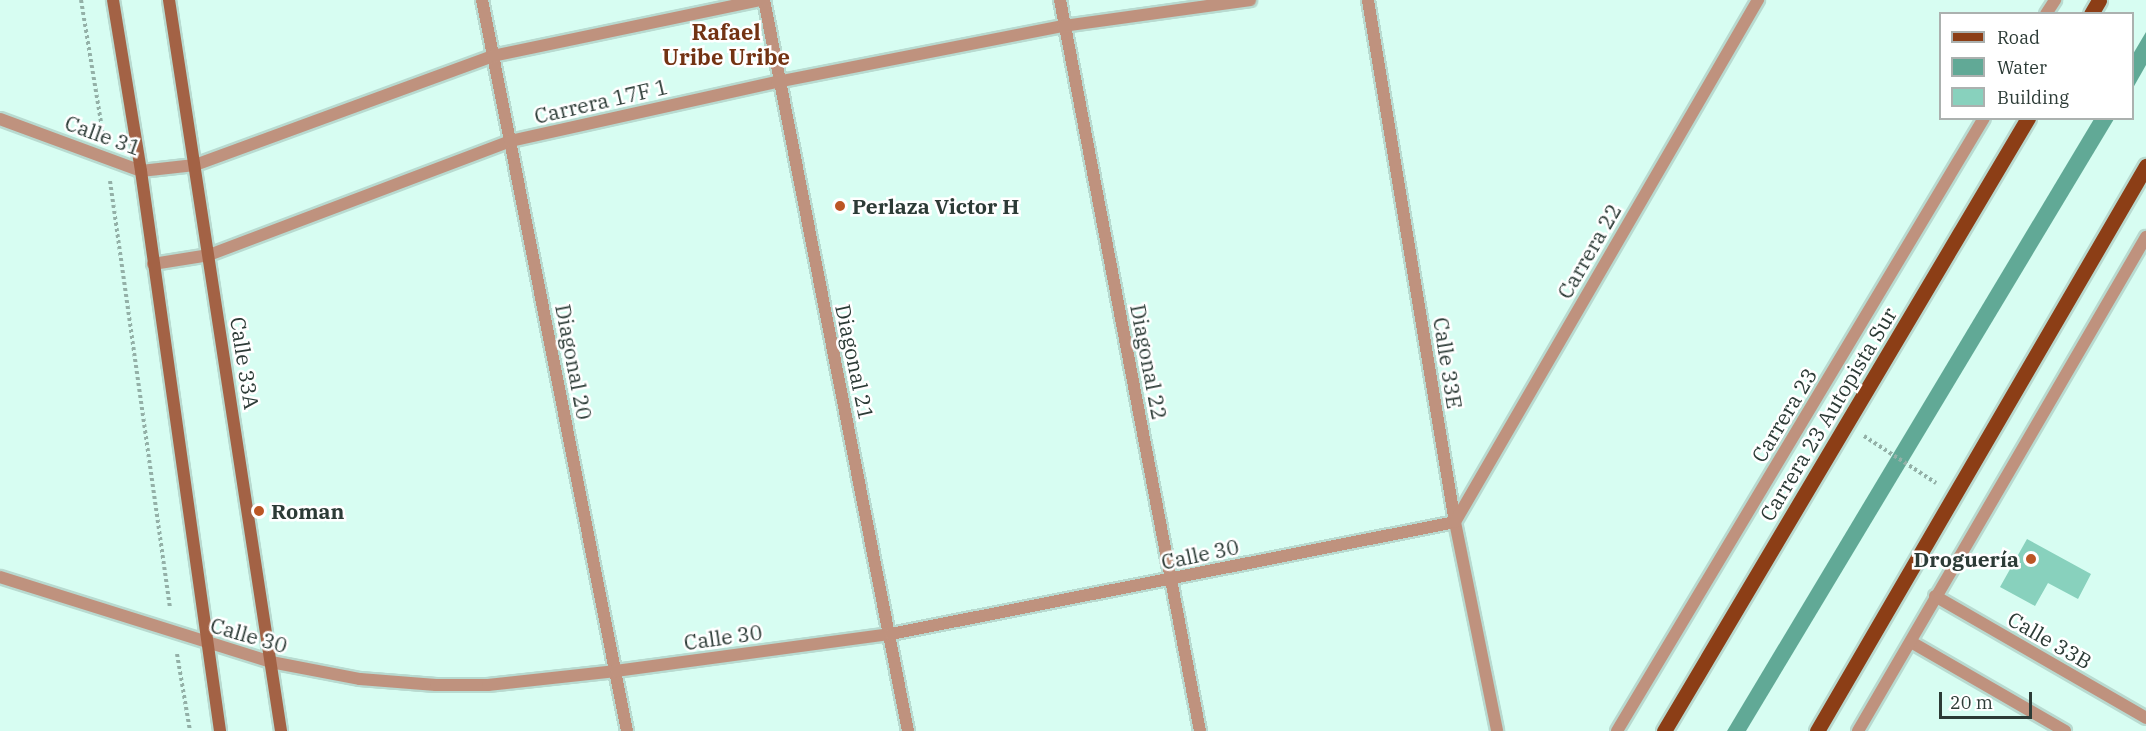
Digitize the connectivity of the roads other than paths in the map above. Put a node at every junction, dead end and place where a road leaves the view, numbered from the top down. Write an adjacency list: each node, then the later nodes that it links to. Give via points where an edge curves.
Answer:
1 (113, 0): 18 (main road)
2 (169, 0): 16 (main road, Calle 33A)
3 (482, 0): 10 (street, Diagonal 20)
4 (763, 0): 10 (street); 11 (street, Diagonal 21)
5 (1060, 0): 9 (street, Diagonal 22)
6 (1250, 0): 9 (street, Carrera 17F 1)
7 (1368, 0): 22 (street, Calle 33E)
8 (1758, 0): 22 (street, Carrera 22)
9 (1063, 26): 11 (street, Carrera 17F 1); 24 (street, Diagonal 22)
10 (493, 56): 15 (street, Diagonal 20); 16 (street)
11 (777, 82): 15 (street, Carrera 17F 1); 26 (street, Diagonal 21)
12 (0, 119): 18 (street, Calle 31)
13 (1983, 120): 38 (street, Carrera 23)
14 (2027, 120): 39 (main road, Carrera 23 Autopista Sur)
15 (510, 141): 20 (street, Carrera 17F 1); 30 (street, Diagonal 20)
16 (195, 165): 18 (street, Calle 31); 20 (main road, Calle 33A)
17 (2146, 166): 40 (main road)
18 (141, 171): 21 (main road)
19 (2146, 237): 25 (street)
20 (209, 255): 21 (street, Carrera 17F 1); 29 (main road, Calle 33A)
21 (153, 264): 28 (main road)
22 (1455, 522): 24 (street, Calle 30); 37 (street, Calle 33E)
23 (0, 577): 28 (street, Calle 30)
24 (1171, 580): 26 (street, Calle 30); 36 (street, Diagonal 22)
25 (1935, 596): 27 (street); 31 (street, Calle 33B)
26 (891, 634): 30 (street, Calle 30); 35 (street, Diagonal 21)
27 (1911, 642): 41 (street); 42 (street)
28 (207, 643): 29 (street, Calle 30); 32 (main road)
29 (271, 662): 30 (street, Calle 30, via 360,679 436,685 488,685); 33 (main road, Calle 33A)
30 (616, 671): 34 (street, Diagonal 20)
31 (2146, 718)
32 (220, 731)
33 (281, 731)
34 (627, 731)
35 (908, 731)
36 (1200, 731)
37 (1497, 731)
38 (1617, 731)
39 (1664, 731)
40 (1817, 731)
41 (1858, 731)
42 (2065, 731)

